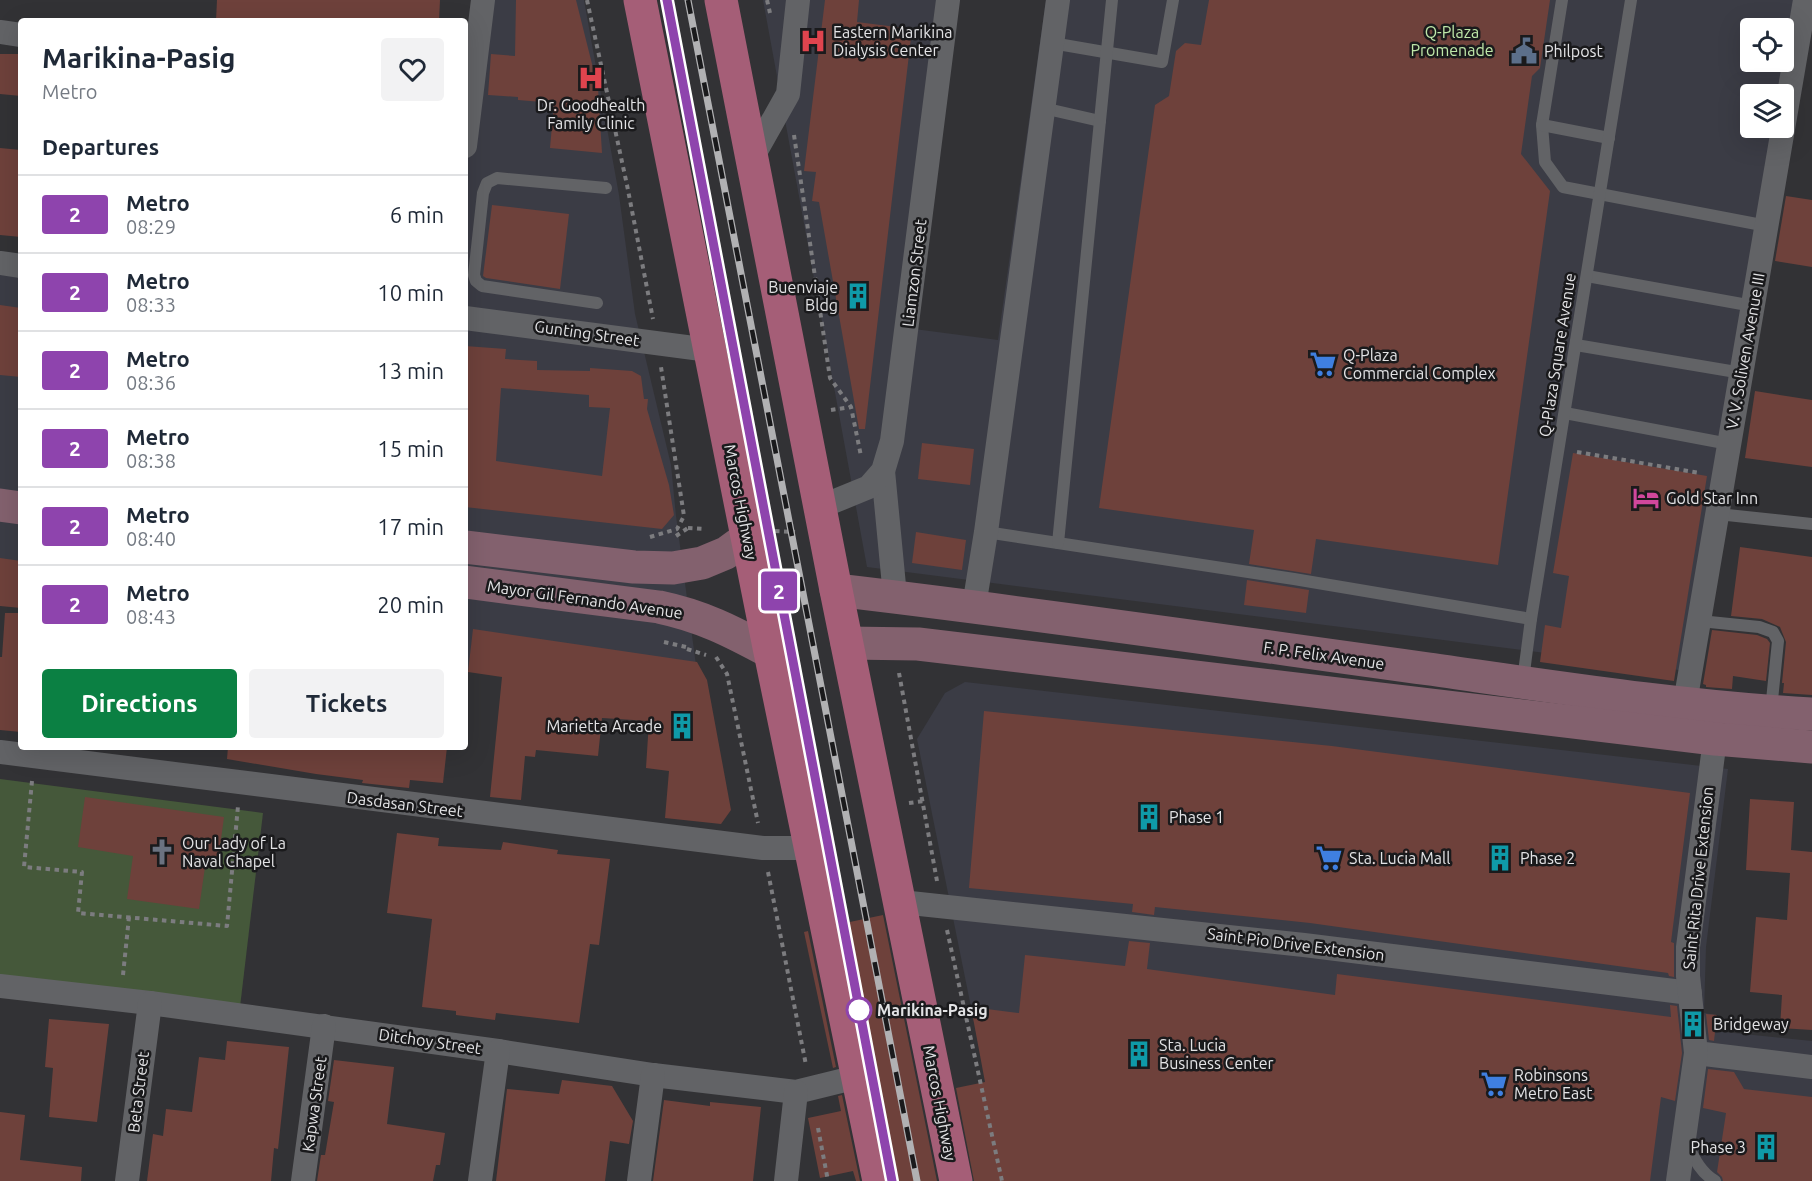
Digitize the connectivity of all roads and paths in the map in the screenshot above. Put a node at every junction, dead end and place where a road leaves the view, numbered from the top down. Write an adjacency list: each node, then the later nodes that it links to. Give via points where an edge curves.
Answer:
1 (483, 0): 19 (street)
2 (587, 0): 36 (path)
3 (640, 0): 38 (main road, Marcos Highway)
4 (721, 0): 26 (main road, Marcos Highway)
5 (767, 0): 14 (path)
6 (798, 0): 20 (street)
7 (948, 0): 43 (street, Liamzon Street, via 892,441)
8 (1058, 0): 17 (street)
9 (1112, 0): 18 (lane)
10 (1173, 0): 18 (lane, via 1162,62)
11 (1562, 0): 24 (lane)
12 (1631, 0): 25 (lane, Q-Plaza Square Avenue)
13 (1805, 0): 29 (street, V. V. Soliven Avenue III)
14 (772, 23)
15 (0, 32): 16 (street)
16 (18, 35)
17 (1052, 43): 18 (lane); 22 (street)
18 (1106, 52): 23 (lane)
19 (469, 84): 21 (street)
20 (788, 94): 26 (street); 43 (path, via 830,378 851,407)
21 (468, 100)
22 (1043, 108): 23 (lane); 51 (street)
23 (1100, 121): 55 (lane)
24 (1542, 125): 25 (lane); 28 (lane, via 1545,162 1563,187)
25 (1609, 138): 28 (lane, Q-Plaza Square Avenue)
26 (753, 156): 48 (main road, Marcos Highway)
27 (606, 188): 33 (lane, via 497,178 487,183 474,275 482,286)
28 (1600, 194): 29 (lane); 32 (lane, Q-Plaza Square Avenue)
29 (1767, 226): 34 (street, V. V. Soliven Avenue III)
30 (0, 264): 31 (street)
31 (18, 266)
32 (1587, 276): 34 (lane); 37 (lane, Q-Plaza Square Avenue)
33 (597, 303)
34 (1754, 306): 39 (street, V. V. Soliven Avenue III)
35 (468, 318): 36 (street, Gunting Street)
36 (658, 343): 38 (street, Gunting Street); 54 (path, via 684,516 677,529)
37 (1576, 345): 39 (lane); 40 (lane, Q-Plaza Square Avenue)
38 (709, 350): 52 (main road, Marcos Highway)
39 (1742, 373): 41 (street, V. V. Soliven Avenue III)
40 (1565, 413): 41 (lane); 42 (lane, Q-Plaza Square Avenue)
41 (1729, 444): 44 (street, V. V. Soliven Avenue III)
42 (1558, 449): 44 (path); 61 (lane, Q-Plaza Square Avenue)
43 (873, 468): 48 (street, via 869,487); 59 (street)
44 (1724, 477): 47 (street, V. V. Soliven Avenue III)
45 (0, 505): 46 (main road)
46 (18, 508)
47 (1718, 514): 49 (lane); 62 (street, V. V. Soliven Avenue III)
48 (812, 520): 52 (path); 58 (main road, Marcos Highway)
49 (1812, 524)
50 (711, 529): 53 (path, via 688,528)
51 (986, 532): 55 (lane); 60 (street)
52 (759, 534): 56 (main road, via 702,563 673,568); 65 (main road, Marcos Highway)
53 (678, 536)
54 (648, 538)
55 (1058, 543): 61 (lane)
56 (468, 547)
57 (468, 582): 65 (main road, Mayor Gil Fernando Avenue, via 686,613 714,622)
58 (836, 590): 59 (main road, F. P. Felix Avenue); 63 (main road, Marcos Highway)
59 (902, 598): 60 (main road, F. P. Felix Avenue); 64 (main road, via 898,624 905,637)
60 (974, 606): 67 (main road, F. P. Felix Avenue)
61 (1531, 619): 67 (lane, Q-Plaza Square Avenue)
62 (1700, 621): 68 (street, V. V. Soliven Avenue III); 69 (lane, via 1773,632 1778,641)
63 (847, 644): 64 (main road, F. P. Felix Avenue); 80 (main road, Marcos Highway)
64 (918, 644): 67 (main road, F. P. Felix Avenue)
65 (770, 652): 79 (main road, Marcos Highway)
66 (711, 656): 78 (path, via 664,642 714,654 727,674)
67 (1520, 699): 68 (main road, F. P. Felix Avenue); 72 (main road, F. P. Felix Avenue)
68 (1685, 702): 69 (main road, F. P. Felix Avenue)
69 (1771, 711): 70 (main road, F. P. Felix Avenue)
70 (1812, 714)
71 (909, 728): 81 (path)
72 (1715, 739): 73 (main road, F. P. Felix Avenue); 84 (street, Saint Rita Drive Extension, via 1688,947)
73 (1812, 747)
74 (0, 752): 76 (street, Dasdasan Street)
75 (82, 755): 76 (street, Dasdasan Street); 77 (street, Dasdasan Street)
76 (34, 756): 82 (path, via 24,867 82,872 78,913)
77 (240, 783): 78 (street, Dasdasan Street); 82 (path, via 227,926)
78 (763, 848): 79 (street, Dasdasan Street); 93 (path)
79 (810, 848): 92 (main road, Marcos Highway)
80 (901, 902): 81 (street, Saint Pio Drive Extension); 104 (main road, Marcos Highway)
81 (942, 906): 84 (street, Saint Pio Drive Extension, via 1304,945); 105 (path)
82 (129, 917): 85 (path)
83 (0, 986): 85 (street, Ditchoy Street)
84 (1690, 993): 89 (street, Saint Rita Drive Extension)
85 (121, 1000): 86 (street, Ditchoy Street)
86 (150, 1003): 87 (street, Ditchoy Street); 97 (street, Beta Street)
87 (324, 1026): 88 (street, Ditchoy Street); 98 (street, Kapwa Street)
88 (498, 1051): 91 (street, Ditchoy Street); 99 (street)
89 (1696, 1053): 90 (street); 94 (street, Saint Rita Drive Extension)
90 (1812, 1066)
91 (653, 1075): 93 (street, Ditchoy Street); 100 (street)
92 (857, 1077): 93 (street, Ditchoy Street); 103 (main road, Marcos Highway)
93 (803, 1090): 95 (path); 101 (street)
94 (1684, 1139): 106 (street, Saint Rita Drive Extension); 107 (lane, via 1698,1165)
95 (823, 1152): 96 (path); 102 (path)
96 (822, 1169)
97 (126, 1181)
98 (303, 1181)
99 (480, 1181)
100 (639, 1181)
101 (786, 1181)
102 (828, 1181)
103 (879, 1181)
104 (956, 1181)
105 (1002, 1181)
106 (1678, 1181)
107 (1715, 1181)

